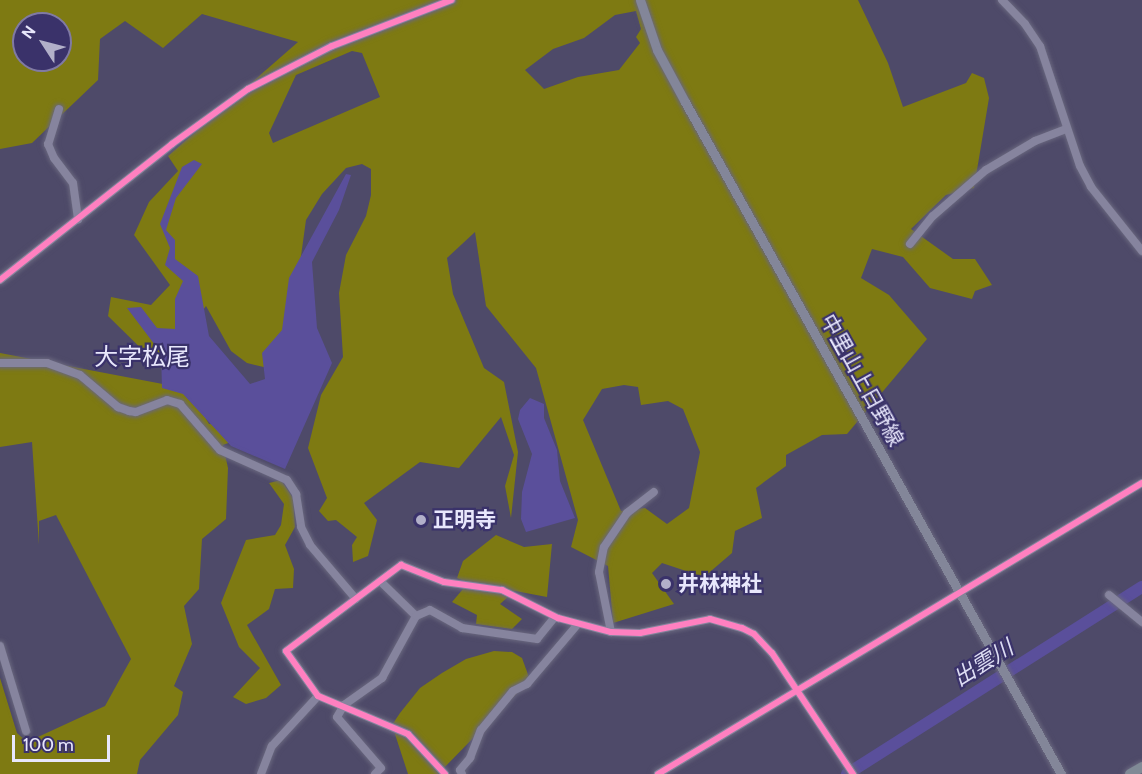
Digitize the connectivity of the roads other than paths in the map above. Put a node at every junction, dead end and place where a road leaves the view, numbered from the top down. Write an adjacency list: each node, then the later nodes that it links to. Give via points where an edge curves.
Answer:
1 (451, 0): 6 (street, via 333,46 248,89 171,144)
2 (640, 0): 14 (main road, 中里山上日野線, via 653,40 679,92)
3 (1002, 0): 5 (street, via 1040,46)
4 (59, 109): 6 (street, via 48,144 73,183)
5 (1067, 129): 7 (street, via 1035,141 987,170 933,216); 8 (street, via 1091,187)
6 (78, 220): 9 (street)
7 (910, 244)
8 (1142, 251)
9 (0, 280)
10 (0, 363): 16 (street, via 47,363 80,375 110,401 129,411 167,400 180,404 220,450 287,480 296,494 301,527 310,545)
11 (1142, 483): 14 (street)
12 (654, 492): 21 (street, via 627,513 604,547 599,572)
13 (380, 581): 16 (street); 17 (street); 18 (street, via 401,565 444,582 502,590)
14 (960, 593): 23 (street); 34 (main road, 中里山上日野線)
15 (1109, 595): 19 (street)
16 (356, 599): 24 (street, via 286,651)
17 (416, 616): 18 (street, via 430,610 462,628 537,639); 25 (street, via 382,678)
18 (555, 617): 20 (street)
19 (1142, 622)
20 (577, 625): 21 (street); 31 (street, via 481,730 470,758 460,770)
21 (611, 632): 23 (street, via 640,633 711,619 732,624 762,640)
22 (0, 646): 26 (street)
23 (799, 690): 32 (street); 33 (street)
24 (318, 696): 25 (street); 28 (street, via 272,746)
25 (344, 705): 29 (street, via 337,717 381,768); 30 (street, via 408,734)
26 (26, 731)
27 (1142, 768): 35 (highway)
28 (261, 774)
29 (375, 774)
30 (445, 774)
31 (462, 774)
32 (658, 774)
33 (853, 774)
34 (1061, 774)
35 (1130, 774)

